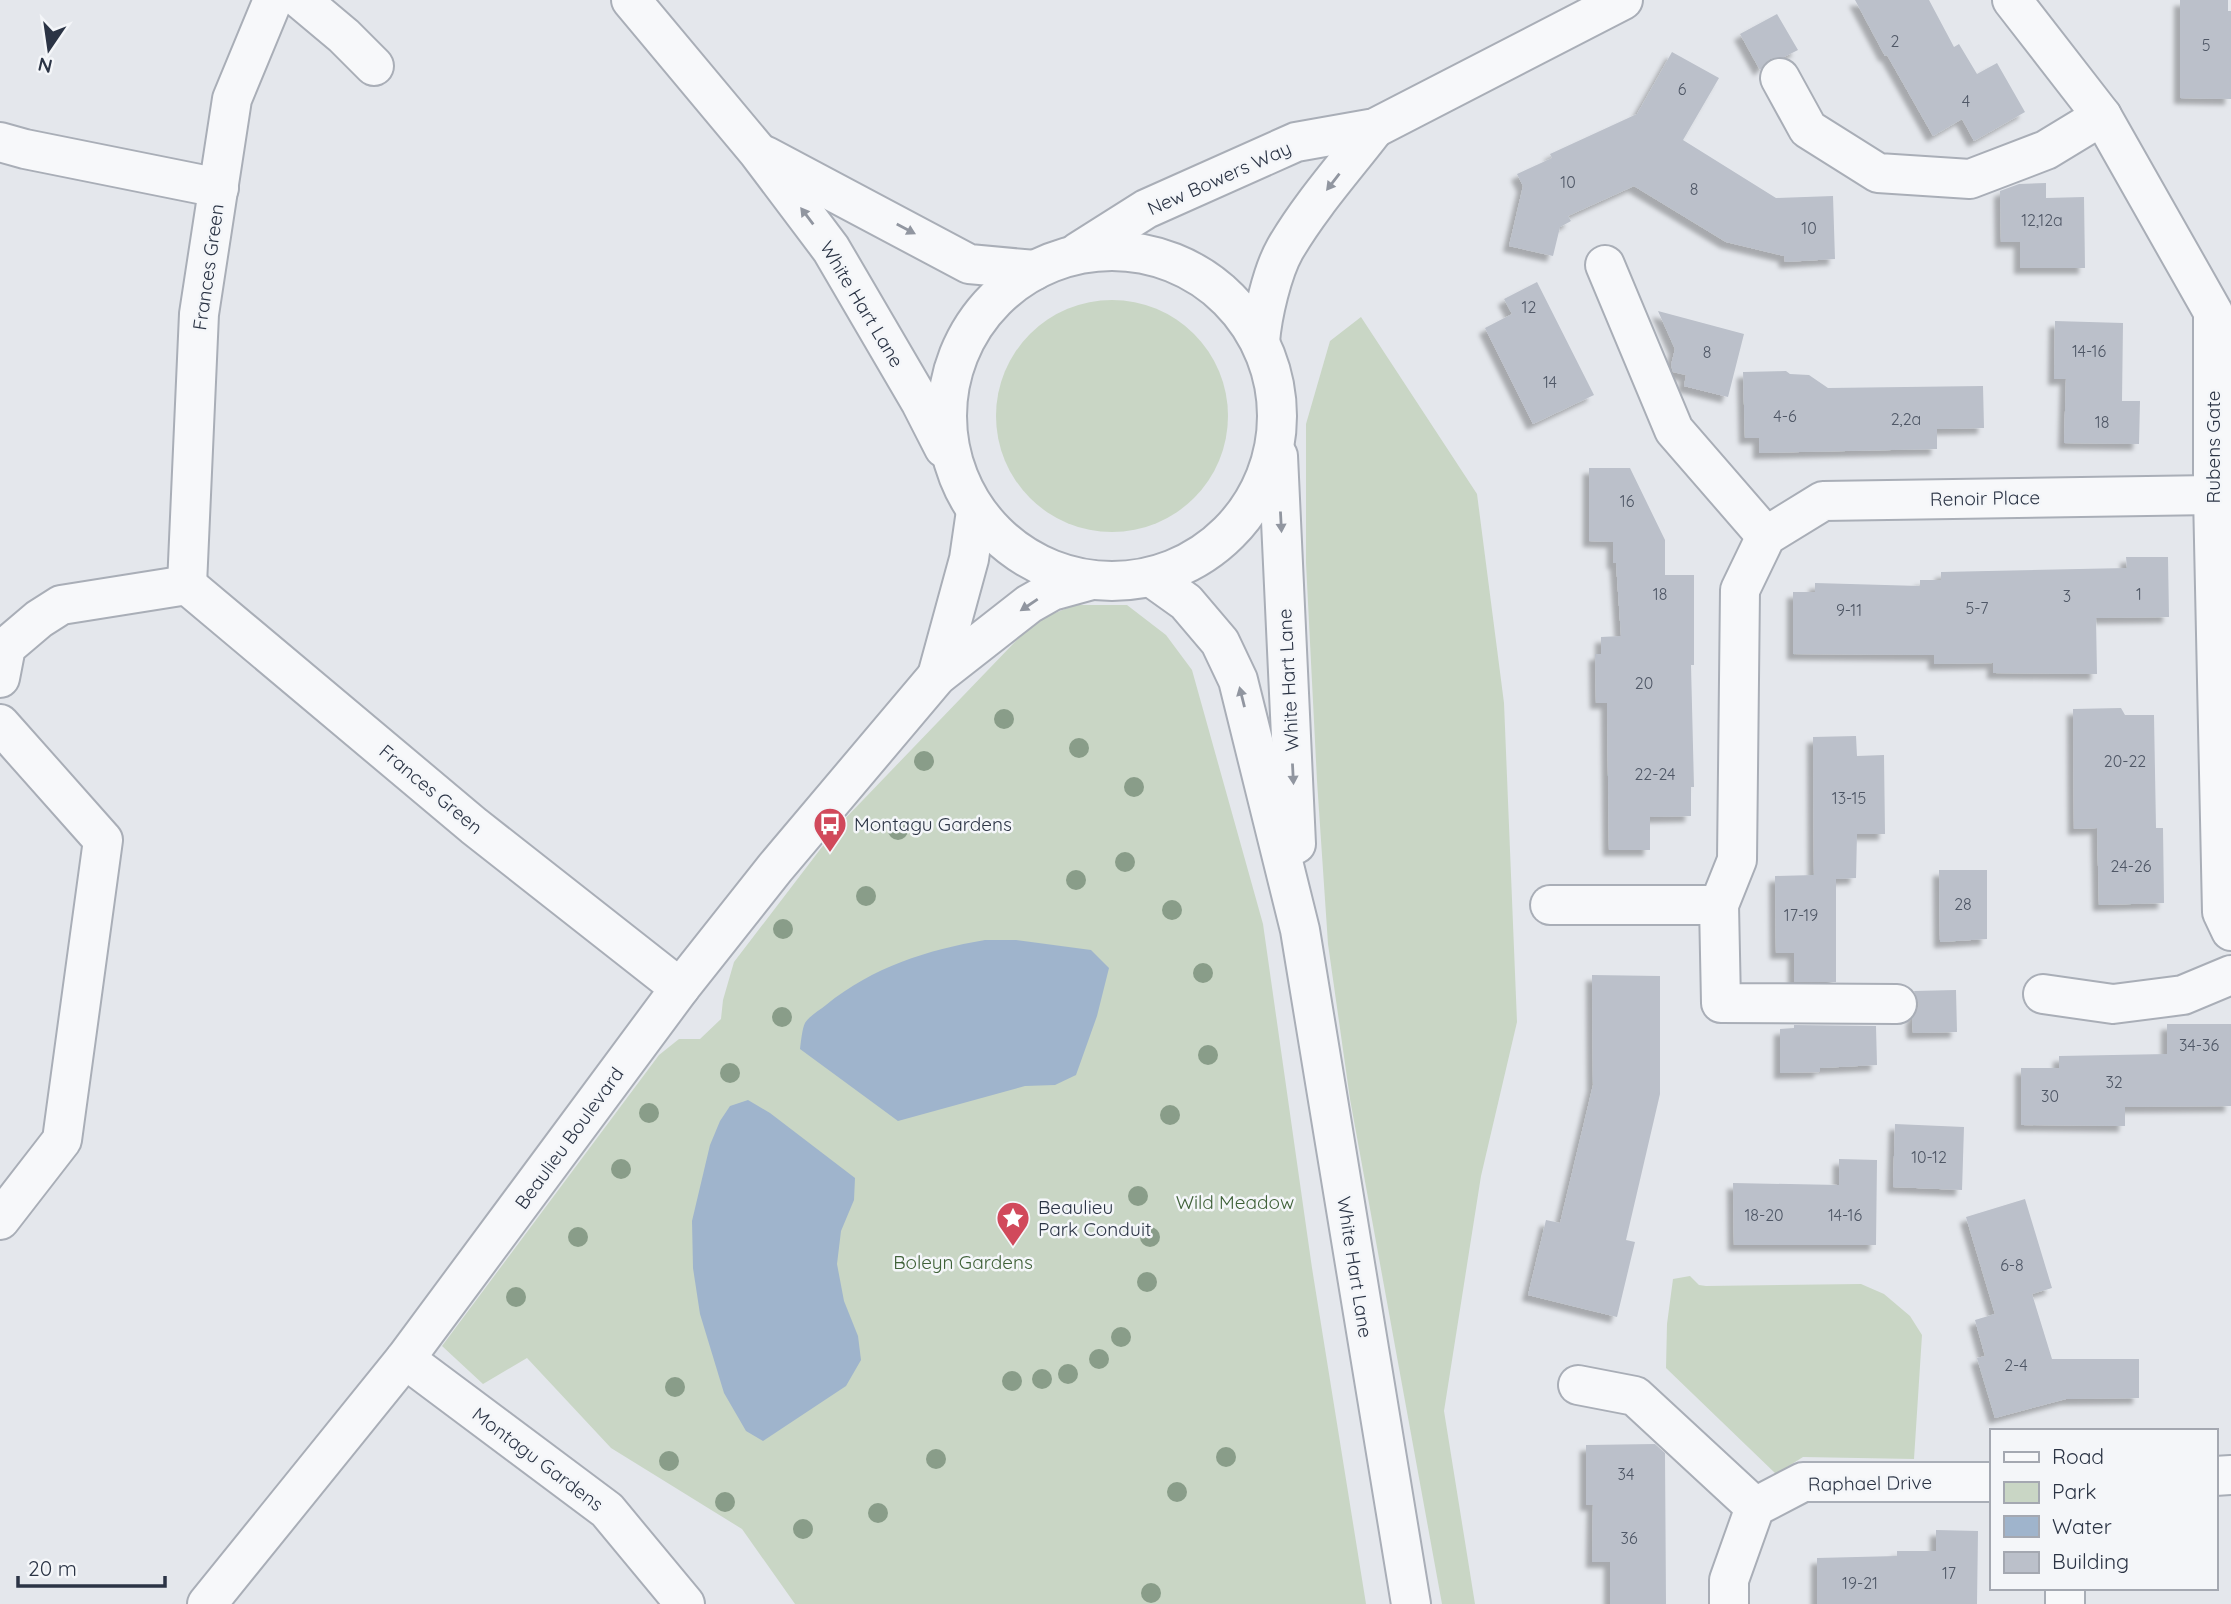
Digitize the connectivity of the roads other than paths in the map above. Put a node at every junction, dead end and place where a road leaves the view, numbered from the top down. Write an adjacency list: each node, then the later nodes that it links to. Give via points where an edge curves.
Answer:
1 (273, 0): 12 (street, Frances Green, via 232,99)
2 (301, 0): 6 (street)
3 (631, 0): 11 (street, White Hart Lane)
4 (1623, 0): 9 (street, New Bowers Way)
5 (2012, 0): 8 (street, Rubens Gate)
6 (374, 66)
7 (1780, 78): 8 (street, via 1808,129 1878,173 1970,179 2046,150)
8 (2102, 116): 16 (street, Rubens Gate)
9 (1375, 128): 13 (street, New Bowers Way, via 1296,142 1146,209); 17 (street, New Bowers Way, one-way to 17, via 1284,251 1262,316)
10 (0, 142): 12 (street)
11 (758, 152): 15 (street, White Hart Lane, one-way to 15, via 969,264); 19 (street, White Hart Lane, one-way to 11, via 831,249)
12 (219, 188): 25 (street, Frances Green, via 199,314)
13 (1073, 255): 15 (street); 17 (street, via 1131,252 1185,268 1231,302)
14 (1605, 265): 22 (street, via 1674,430)
15 (1035, 270): 19 (street, via 994,299 961,347 947,402)
16 (2222, 309): 20 (street, Rubens Gate)
17 (1260, 342): 18 (street, via 1274,385)
18 (1277, 430): 23 (street, via 1268,472 1232,530 1190,562); 31 (street, White Hart Lane, one-way to 31)
19 (953, 465): 21 (street)
20 (2213, 495): 22 (street, Renoir Place, via 1823,500); 32 (street, Rubens Gate, via 2222,912)
21 (976, 511): 24 (street, via 997,536 1023,556 1056,572); 26 (street, Beaulieu Boulevard, via 969,559)
22 (1766, 536): 30 (street, via 1740,590 1737,860)
23 (1151, 577): 24 (street); 31 (street, White Hart Lane, one-way to 23, via 1238,680 1220,642 1186,602)
24 (1092, 580): 26 (street, Beaulieu Boulevard, one-way to 26, via 1052,591 1029,604)
25 (187, 584): 27 (street, via 61,605 6,647); 34 (street, Frances Green, via 474,827)
26 (936, 676): 34 (street, Beaulieu Boulevard)
27 (0, 678)
28 (0, 724): 37 (street, via 103,840 62,1140)
29 (1550, 905): 30 (street)
30 (1719, 905): 36 (street, via 1721,1003)
31 (1300, 930): 44 (street, White Hart Lane)
32 (2231, 931)
33 (2231, 975): 35 (street, via 2183,995 2113,1004)
34 (680, 988): 38 (street, Beaulieu Boulevard)
35 (2043, 994)
36 (1897, 1004)
37 (0, 1220)
38 (405, 1359): 42 (street, Beaulieu Boulevard); 43 (street, Montagu Gardens, via 607,1510)
39 (1578, 1385): 41 (street, via 1635,1396)
40 (1990, 1482): 41 (street, Raphael Drive, via 1803,1482)
41 (1755, 1507): 45 (street, via 1729,1580)
42 (207, 1604)
43 (685, 1604)
44 (1411, 1604)
45 (1729, 1604)

